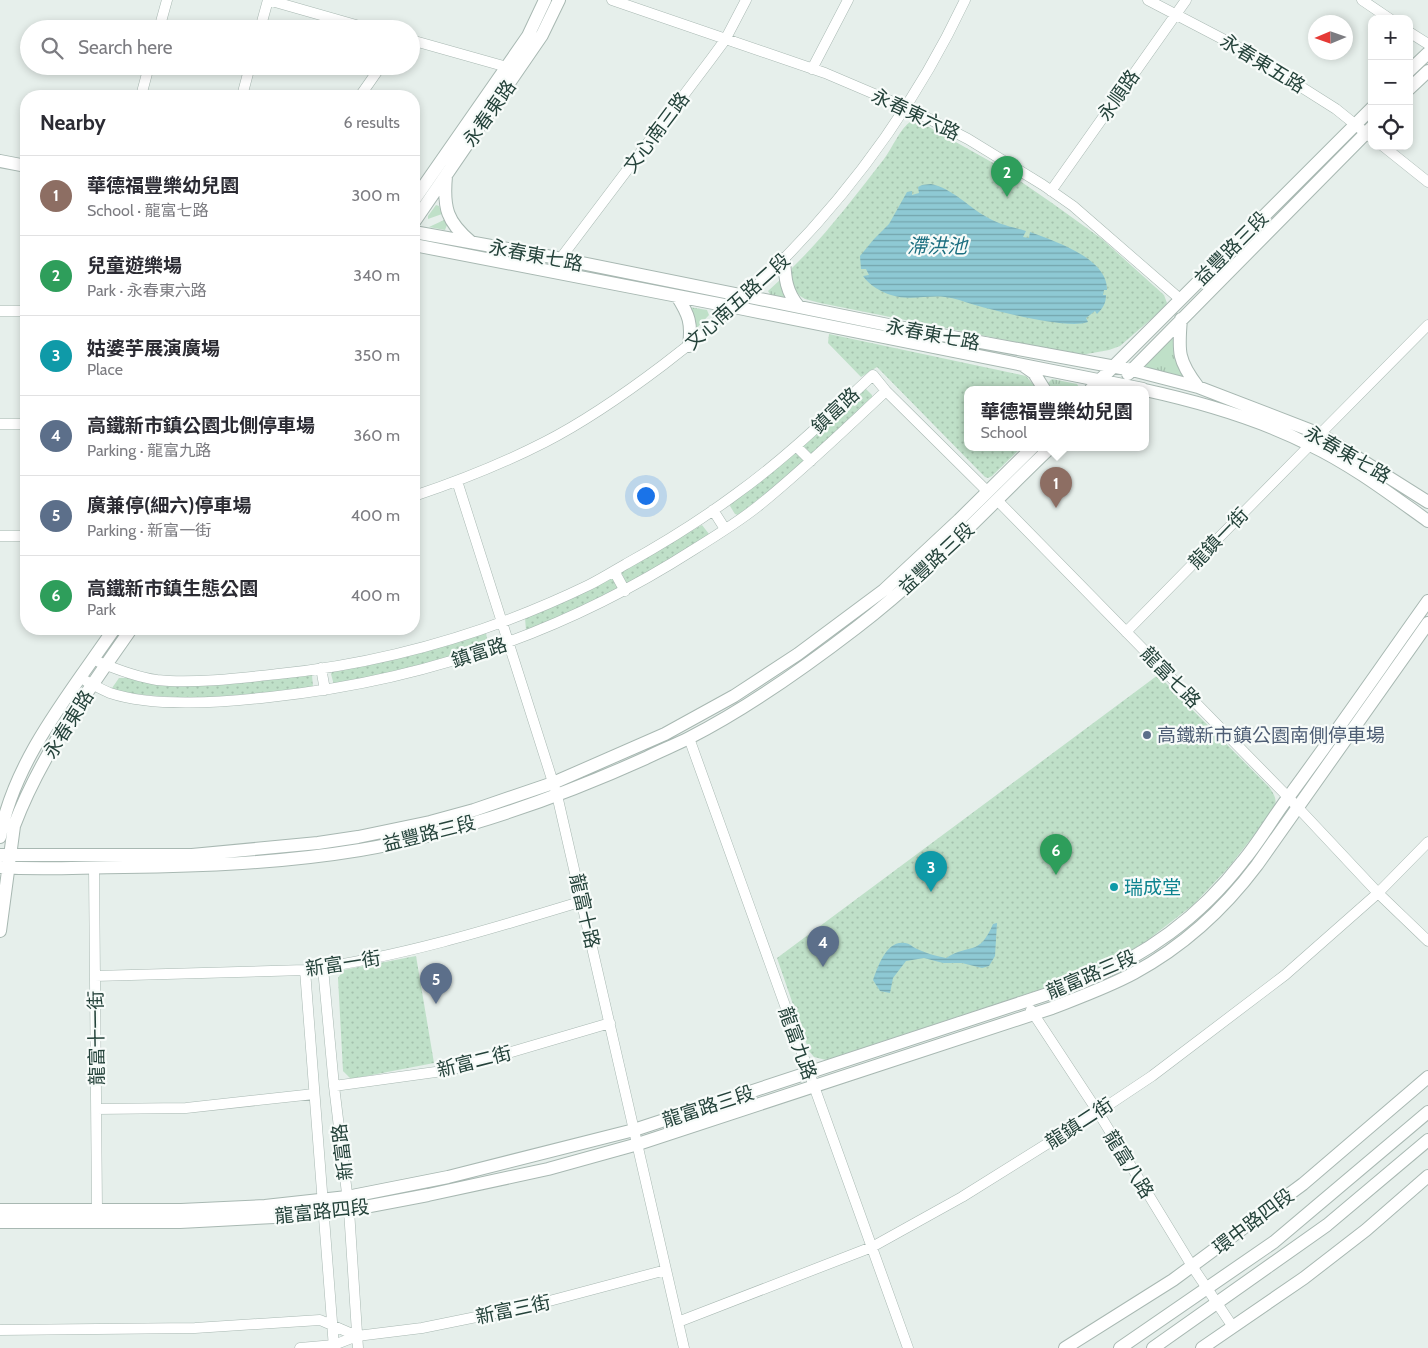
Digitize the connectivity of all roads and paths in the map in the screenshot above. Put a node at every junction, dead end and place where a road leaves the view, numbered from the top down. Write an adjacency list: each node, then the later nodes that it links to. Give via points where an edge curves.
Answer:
1 (167, 0): 14 (street)
2 (268, 0): 15 (street); 16 (street)
3 (545, 0): 22 (street, 永春東路, via 528,36)
4 (558, 0): 41 (street, 永春東路, via 542,35)
5 (612, 0): 18 (street, 永春東六路)
6 (746, 0): 18 (street, 文心南三路)
7 (848, 0): 24 (street)
8 (964, 0): 33 (street, 文心南五路二段, via 930,68)
9 (1148, 0): 12 (street, 永春東五路)
10 (1186, 0): 12 (street, 永順路)
11 (1362, 0): 13 (street)
12 (1175, 14): 35 (street, 永春東五路, via 1238,47); 44 (street, 永順路)
13 (1384, 15)
14 (161, 20)
15 (262, 20)
16 (338, 20)
17 (1413, 35): 20 (street)
18 (725, 40): 24 (street, 永春東六路); 49 (street, 文心南三路)
19 (420, 43): 22 (street)
20 (1428, 44)
21 (1428, 53): 23 (street)
22 (507, 67): 43 (street, 永春東路)
23 (1413, 67)
24 (812, 69): 33 (street, 永春東六路)
25 (1428, 71): 29 (street)
26 (147, 75): 30 (street)
27 (248, 75): 31 (street)
28 (375, 75): 32 (street)
29 (1413, 85)
30 (143, 90)
31 (244, 90)
32 (364, 90)
33 (905, 107): 44 (street, 永春東六路, via 968,139); 50 (street, 文心南五路二段, via 843,193)
34 (1368, 112): 35 (street, 益豐路三段)
35 (1356, 124): 36 (street, 永春東五路); 53 (street, 益豐路三段)
36 (1368, 132)
37 (1368, 135): 58 (street, 益豐路三段)
38 (1388, 150): 42 (street)
39 (0, 161): 40 (street)
40 (20, 165)
41 (446, 175): 45 (street, 永春東路); 47 (street, via 448,215 460,233)
42 (1428, 182)
43 (420, 191)
44 (1051, 191): 53 (street, 永春東六路, via 1080,212)
45 (420, 213)
46 (420, 233): 47 (street, 永春東七路)
47 (471, 242): 49 (street, 永春東七路)
48 (420, 247): 51 (street, 永春東七路)
49 (560, 259): 52 (street, 永春東七路)
50 (784, 259): 52 (street, 文心南五路二段); 55 (street, via 788,290)
51 (677, 296): 54 (street, 永春東七路); 60 (street, via 689,318)
52 (746, 296): 54 (street, 文心南五路二段); 55 (street, 永春東七路)
53 (1180, 299): 62 (street, 益豐路三段)
54 (734, 307): 60 (street, 文心南五路二段); 61 (street, 永春東七路)
55 (799, 307): 62 (street, 永春東七路)
56 (0, 311): 57 (street)
57 (20, 311)
58 (1181, 319): 63 (street, 益豐路三段); 67 (street, via 1180,358)
59 (1428, 325): 72 (street)
60 (688, 346): 78 (street, 文心南五路二段, via 631,389 560,434)
61 (1022, 365): 64 (street, 永春東七路); 65 (street, via 1034,373)
62 (1114, 367): 63 (street, 永春東七路); 64 (street, 益豐路三段)
63 (1132, 370): 66 (street, 益豐路三段); 67 (street, 永春東七路)
64 (1096, 385): 66 (street, 永春東七路)
65 (1042, 386)
66 (1114, 386)
67 (1198, 387): 72 (street, 永春東七路)
68 (886, 390): 74 (street, 鎮富路, via 873,375); 77 (street, 鎮富路); 79 (street)
69 (1149, 390): 73 (street, 永春東七路, via 1246,418)
70 (0, 424): 71 (street)
71 (20, 424)
72 (1320, 434): 82 (street, 永春東七路)
73 (1310, 444): 84 (street, 永春東七路); 95 (street, 龍鎮一街)
74 (796, 446): 77 (street, 鎮富路); 83 (street, 鎮富路)
75 (1029, 451): 79 (street, 益豐路三段)
76 (1047, 451): 81 (street, 益豐路三段)
77 (810, 461): 86 (street, 鎮富路, via 755,509)
78 (457, 481): 80 (street, 文心南五路二段); 93 (street, 龍富十路)
79 (987, 491): 99 (street, 益豐路三段, via 884,590)
80 (420, 494)
81 (997, 500): 95 (street, 龍富七路); 99 (street, 益豐路三段, via 896,596 855,629)
82 (1428, 502)
83 (713, 510): 86 (street); 90 (street, 鎮富路)
84 (1417, 513): 85 (street, 永春東七路); 87 (street)
85 (1428, 521)
86 (725, 529): 91 (street, 鎮富路)
87 (1428, 530)
88 (20, 535): 89 (street)
89 (0, 536)
90 (614, 571): 91 (street); 93 (street, 鎮富路)
91 (626, 591): 98 (street, 鎮富路)
92 (1428, 601): 107 (street, 龍富路三段)
93 (503, 621): 98 (street, 龍富十路); 102 (street, 鎮富路, via 390,656)
94 (1428, 624): 107 (street, 龍富路三段, via 1307,796)
95 (1126, 632): 107 (street, 龍富七路)
96 (110, 635): 100 (street, 永春東路)
97 (127, 635): 101 (street, 永春東路)
98 (510, 642): 104 (street, 鎮富路, via 409,673); 106 (street, 龍富十路)
99 (808, 655): 105 (street, 益豐路三段, via 757,698); 106 (street, 益豐路三段, via 665,734)
100 (94, 660): 101 (street, 鎮富路); 103 (street, 永春東路)
101 (106, 665): 102 (street, 鎮富路, via 158,680 229,678); 103 (street, 永春東路)
102 (320, 668): 104 (street)
103 (87, 681): 104 (street, 鎮富路, via 113,694 158,701 234,701); 108 (street, 永春東路, via 34,749 18,780)
104 (324, 690)
105 (689, 738): 106 (street, 益豐路三段, via 616,771); 123 (street, 龍富九路)
106 (555, 789): 111 (street, 益豐路三段, via 430,822 318,843 192,855); 112 (street, 益豐路三段, via 475,822 360,850 260,862); 114 (street, 龍富十路)
107 (1292, 802): 113 (street, 龍富七路); 120 (street, 龍富路三段, via 1206,904 1173,932 1107,972); 121 (street, 龍富路三段, via 1245,882 1200,927 1132,974 1092,993)
108 (6, 821): 109 (street); 111 (street)
109 (0, 837)
110 (1428, 842): 113 (street, 龍鎮二街)
111 (5, 861): 112 (street, 益豐路三段); 115 (street)
112 (94, 867): 119 (street, 龍富十一街)
113 (1378, 893): 116 (street, 龍富七路); 129 (street, 龍鎮二街, via 1284,974 1152,1076)
114 (583, 902): 117 (street, 新富一街, via 405,952); 122 (street, 龍富十路)
115 (0, 932)
116 (1428, 941)
117 (323, 968): 118 (street, 新富一街); 125 (street, 新富路)
118 (305, 970): 119 (street, 新富一街); 127 (street, 新富路)
119 (95, 976): 128 (street, 龍富十一街)
120 (1026, 1001): 121 (street, 龍富八路); 123 (street, 龍富路三段)
121 (1033, 1014): 126 (street, 龍富路三段); 129 (street, 龍富八路)
122 (610, 1023): 125 (street, 新富二街, via 450,1070); 131 (street, 龍富十路)
123 (809, 1073): 126 (street, 龍富九路); 131 (street, 龍富路三段)
124 (1428, 1077): 141 (street, 環中路四段, via 1302,1184)
125 (334, 1086): 135 (street, 新富路)
126 (814, 1086): 133 (street, 龍富路三段); 140 (street, 龍富九路)
127 (314, 1094): 128 (street, via 186,1108); 136 (street, 新富路)
128 (96, 1109): 138 (street, 龍富十一街)
129 (1098, 1112): 140 (street, 龍鎮二街, via 962,1197); 141 (street, 龍富八路)
130 (1428, 1112): 143 (street, 環中路四段, via 1274,1242)
131 (634, 1130): 133 (street, 龍富十路); 135 (street, 龍富路四段)
132 (1428, 1140): 144 (street, via 1327,1225)
133 (638, 1144): 135 (street, 龍富路四段, via 548,1169 428,1195); 142 (street, 龍富十路)
134 (1428, 1176): 147 (street, via 1366,1230)
135 (348, 1203): 136 (street, 龍富路四段); 149 (street, 新富路)
136 (323, 1206): 138 (street, 龍富路四段); 139 (street, 龍富路四段, via 180,1222); 146 (street, 新富路)
137 (0, 1210): 138 (street, 龍富路四段)
138 (97, 1210)
139 (0, 1222)
140 (872, 1247): 145 (street, 龍鎮二街); 154 (street, 龍富九路)
141 (1192, 1266): 143 (street, 龍富八路); 155 (street, 環中路四段)
142 (666, 1270): 145 (street, 龍富十路); 149 (street, 新富三街, via 528,1306 422,1328)
143 (1206, 1289): 144 (street, 龍富八路); 156 (street, 環中路四段)
144 (1217, 1303): 147 (street, 龍富八路); 157 (street)
145 (678, 1322): 153 (street, 龍富十路)
146 (332, 1326): 148 (street, via 320,1320 196,1328); 149 (street); 150 (street, 新富路)
147 (1233, 1327): 158 (street)
148 (0, 1330)
149 (357, 1336): 150 (street); 152 (street, 新富路)
150 (334, 1346): 151 (street)
151 (300, 1348)
152 (358, 1348)
153 (684, 1348)
154 (908, 1348)
155 (1065, 1348)
156 (1120, 1348)
157 (1153, 1348)
158 (1202, 1348)

